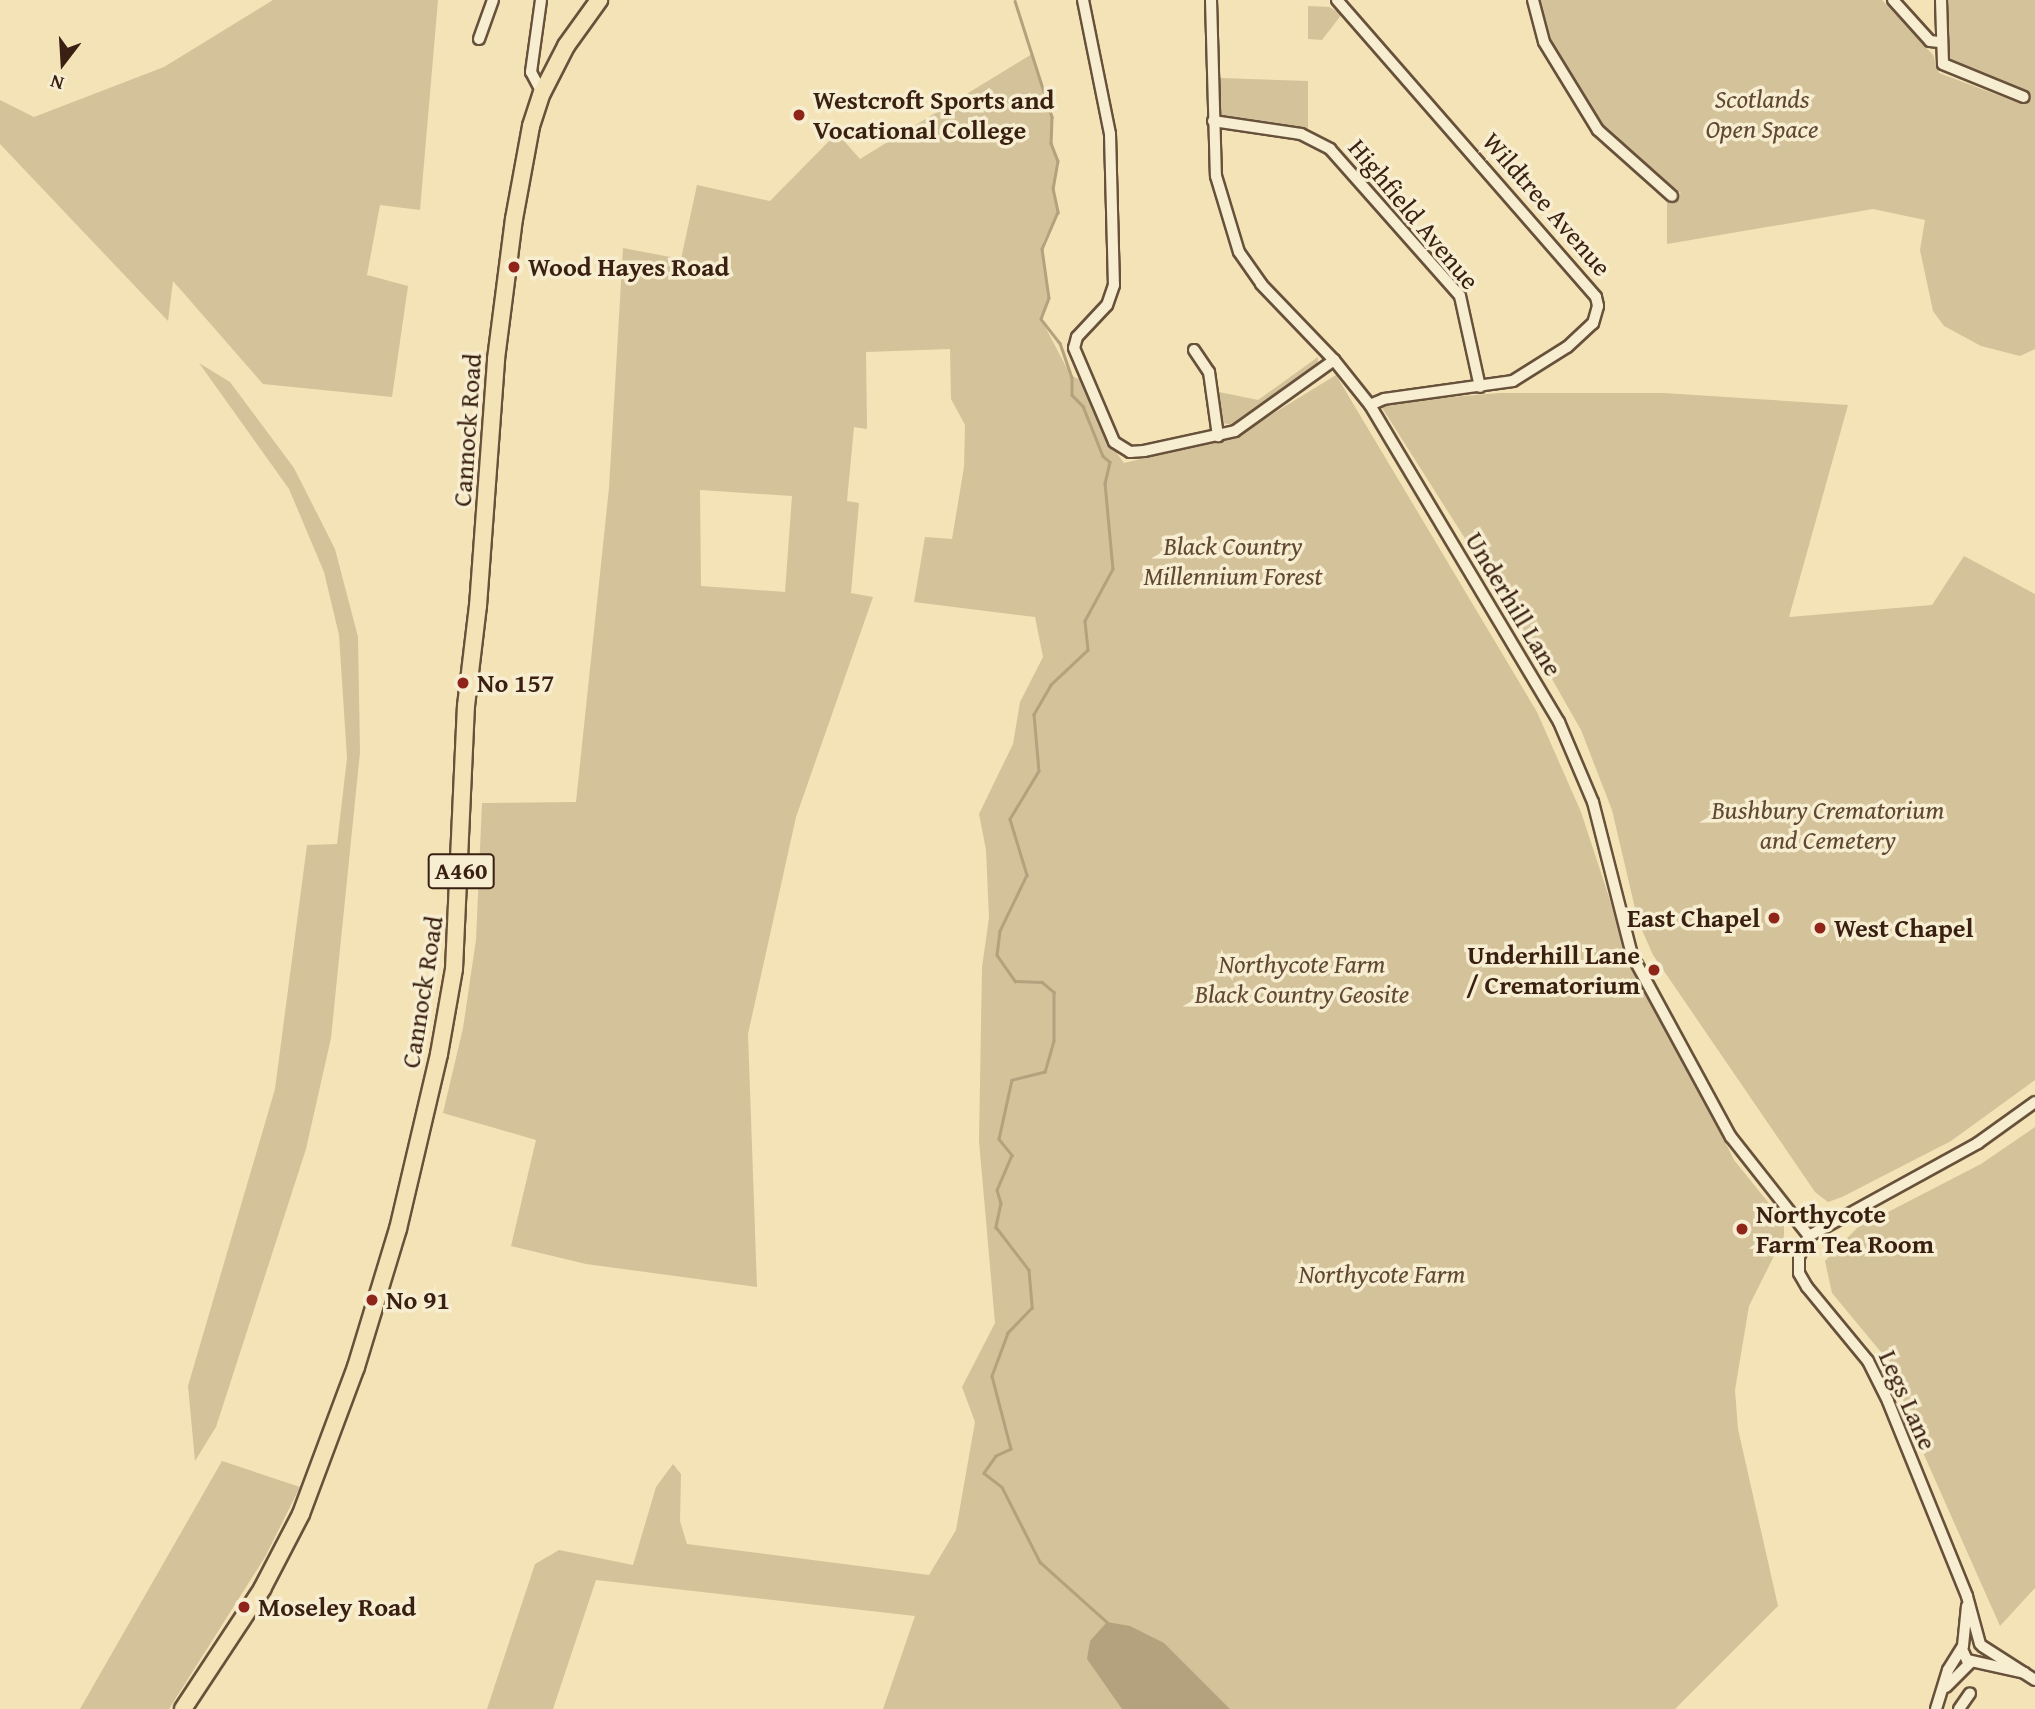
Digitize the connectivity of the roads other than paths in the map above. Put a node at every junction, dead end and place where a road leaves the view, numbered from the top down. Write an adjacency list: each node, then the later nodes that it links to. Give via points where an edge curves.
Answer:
1 (493, 0): 10 (street)
2 (541, 0): 12 (street, via 531,72)
3 (599, 0): 12 (highway, Cannock Road / A460, via 566,46)
4 (1083, 0): 20 (street, via 1110,134 1114,285 1107,305 1077,337 1074,348 1114,442 1122,449 1144,450)
5 (1211, 0): 14 (street, Underhill Lane)
6 (1337, 0): 18 (street, Wildtree Avenue, via 1597,297 1593,323 1567,347 1513,381)
7 (1533, 0): 15 (street, via 1544,42 1598,130)
8 (1893, 0): 11 (street, via 1930,41)
9 (1941, 0): 11 (street)
10 (479, 39)
11 (1939, 42): 13 (street, via 1943,64)
12 (542, 93): 30 (highway, Cannock Road / A460, via 521,178 496,359 480,593 464,727 458,925 437,1065 376,1305 318,1472 275,1566)
13 (2024, 97)
14 (1213, 121): 17 (street, Underhill Lane, via 1216,176 1239,251 1261,284); 18 (street, Highfield Avenue, via 1301,134 1330,149 1460,296)
15 (1672, 196)
16 (1194, 350): 20 (street, via 1209,372)
17 (1334, 360): 19 (street, Underhill Lane); 20 (street, via 1246,425)
18 (1480, 387): 19 (street, Wildtree Avenue, via 1384,399)
19 (1370, 405): 22 (street, Underhill Lane, via 1572,749 1593,802 1625,935 1669,1029 1736,1145)
20 (1218, 436)
21 (2035, 1102): 22 (street, via 1978,1143)
22 (1809, 1236): 23 (street, Legs Lane, via 1799,1257 1799,1273 1868,1361)
23 (1967, 1596): 24 (street, Legs Lane); 25 (street, Legs Lane)
24 (1981, 1645): 25 (street, via 1971,1640); 26 (street); 27 (street)
25 (1962, 1648): 26 (street); 28 (street)
26 (1974, 1661): 27 (street); 28 (street)
27 (2030, 1677)
28 (1942, 1691): 31 (street)
29 (1970, 1693): 32 (street)
30 (183, 1709)
31 (1936, 1709)
32 (1959, 1709)

